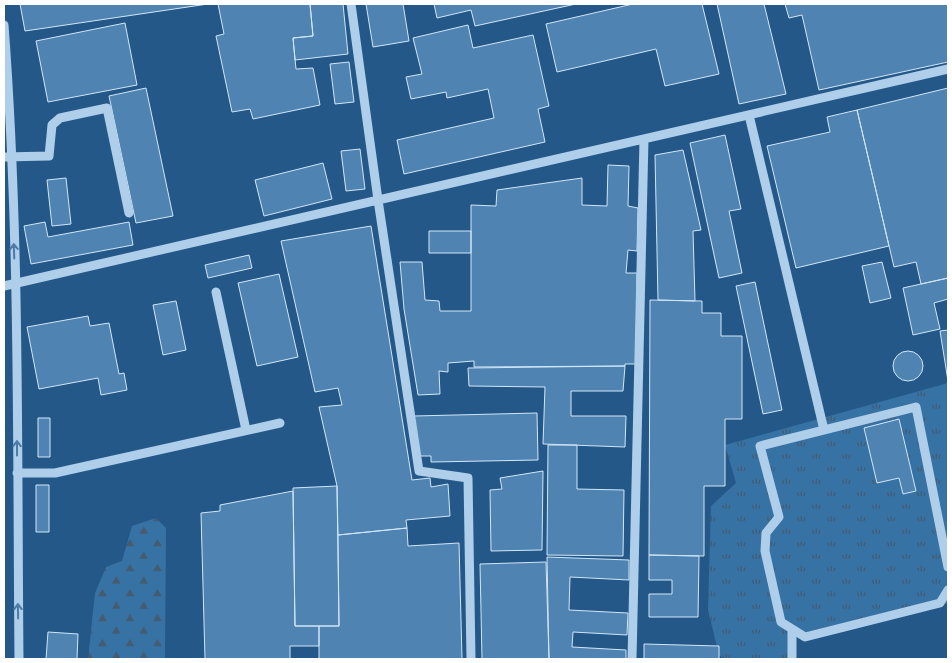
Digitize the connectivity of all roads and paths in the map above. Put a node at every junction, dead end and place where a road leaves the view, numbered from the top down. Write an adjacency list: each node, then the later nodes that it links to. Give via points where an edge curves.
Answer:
1 (351, 4): 8 (street)
2 (4, 25): 4 (street)
3 (948, 69): 5 (street)
4 (6, 82): 7 (street)
5 (749, 115): 6 (street); 15 (street)
6 (644, 139): 8 (street); 22 (street)
7 (7, 156): 9 (street, via 49,156 52,125 56,121 107,108); 10 (street, one-way to 7)
8 (378, 200): 10 (street); 21 (street, via 419,471 468,478)
9 (129, 214)
10 (15, 283): 11 (street); 16 (street, one-way to 10)
11 (4, 286)
12 (216, 292): 14 (street)
13 (280, 423): 14 (street)
14 (246, 430): 16 (street, via 55,473)
15 (824, 430): 17 (street, via 916,407); 19 (street, via 760,446 779,517 766,533 764,551 781,622)
16 (17, 474): 20 (street, one-way to 16)
17 (948, 567)
18 (948, 590): 19 (street, via 940,604 805,637)
19 (792, 630): 23 (street)
20 (19, 659)
21 (471, 659)
22 (632, 659)
23 (792, 659)

